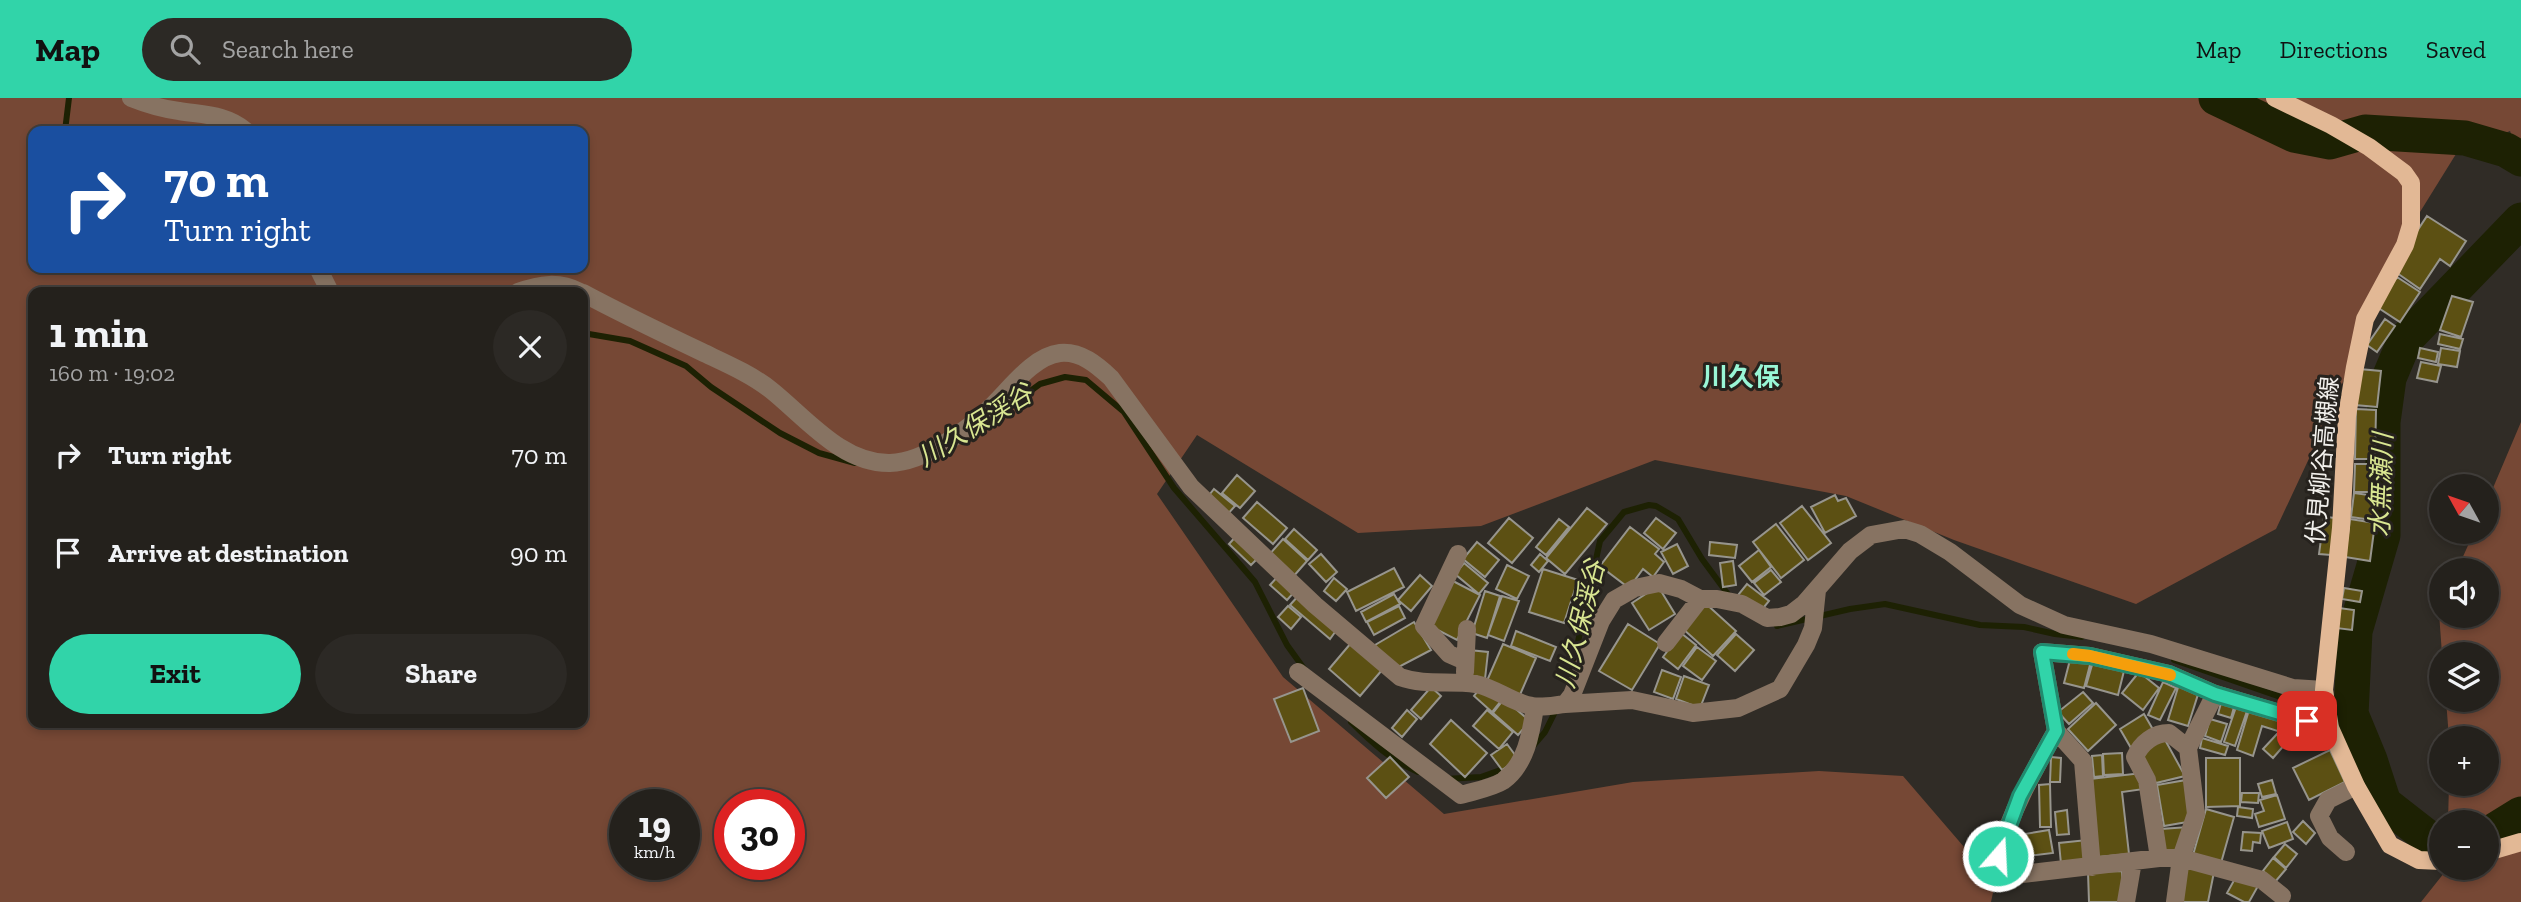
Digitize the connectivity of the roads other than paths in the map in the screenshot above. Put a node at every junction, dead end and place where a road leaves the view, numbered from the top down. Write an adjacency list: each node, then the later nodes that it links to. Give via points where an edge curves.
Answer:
1 (131, 98): 3 (street, via 160,108 215,114)
2 (2275, 98): 18 (main road, 伏見柳谷高槻線, via 2369,147 2411,183 2406,245 2365,319 2355,367)
3 (237, 126)
4 (534, 287): 5 (street)
5 (570, 287)
6 (588, 296): 16 (street, via 768,387 844,451 871,462 916,458 967,428 1041,360 1059,353 1075,354 1095,363 1111,378 1191,487 1389,668 1414,682)
7 (1458, 554): 13 (street, via 1424,626 1449,654)
8 (1817, 589): 9 (street, via 1791,614 1780,617 1767,618 1742,604); 12 (street, via 1850,551 1871,535 1904,528 1950,552 2020,605 2064,625); 19 (street, via 1807,645 1780,690 1738,708 1693,712 1632,700)
9 (1700, 599): 11 (street); 19 (street, via 1659,583 1635,588 1614,600)
10 (1467, 629): 13 (street)
11 (1666, 643)
12 (2174, 651): 15 (street); 18 (street)
13 (1465, 661): 16 (street)
14 (1298, 672): 20 (street, via 1461,795 1501,782 1519,765)
15 (2169, 674): 17 (street); 22 (street, via 2090,656 2042,652)
16 (1464, 682): 20 (street)
17 (2215, 694): 21 (street); 23 (street)
18 (2325, 694): 21 (main road, 伏見柳谷高槻線)
19 (1565, 704): 20 (street)
20 (1535, 707)
21 (2329, 723): 24 (main road, 伏見柳谷高槻線)
22 (2056, 731): 32 (street, via 2083,761); 32 (street, via 2020,796 1998,856 2003,868 2014,875)
23 (2188, 748): 28 (street, via 2169,733 2158,733 2134,757 2147,780); 29 (street, via 2196,814)
24 (2356, 786): 27 (street, via 2328,800 2319,817 2330,838); 30 (main road, 伏見柳谷高槻線, via 2390,845)
25 (2521, 842): 26 (main road)
26 (2499, 848)
27 (2346, 852)
28 (2159, 858): 29 (street); 31 (street)
29 (2181, 858): 33 (street, via 2262,880); 35 (street)
30 (2429, 860)
31 (2133, 861): 32 (street); 34 (street)
32 (2092, 866)
33 (2282, 896)
34 (2126, 902)
35 (2175, 902)

